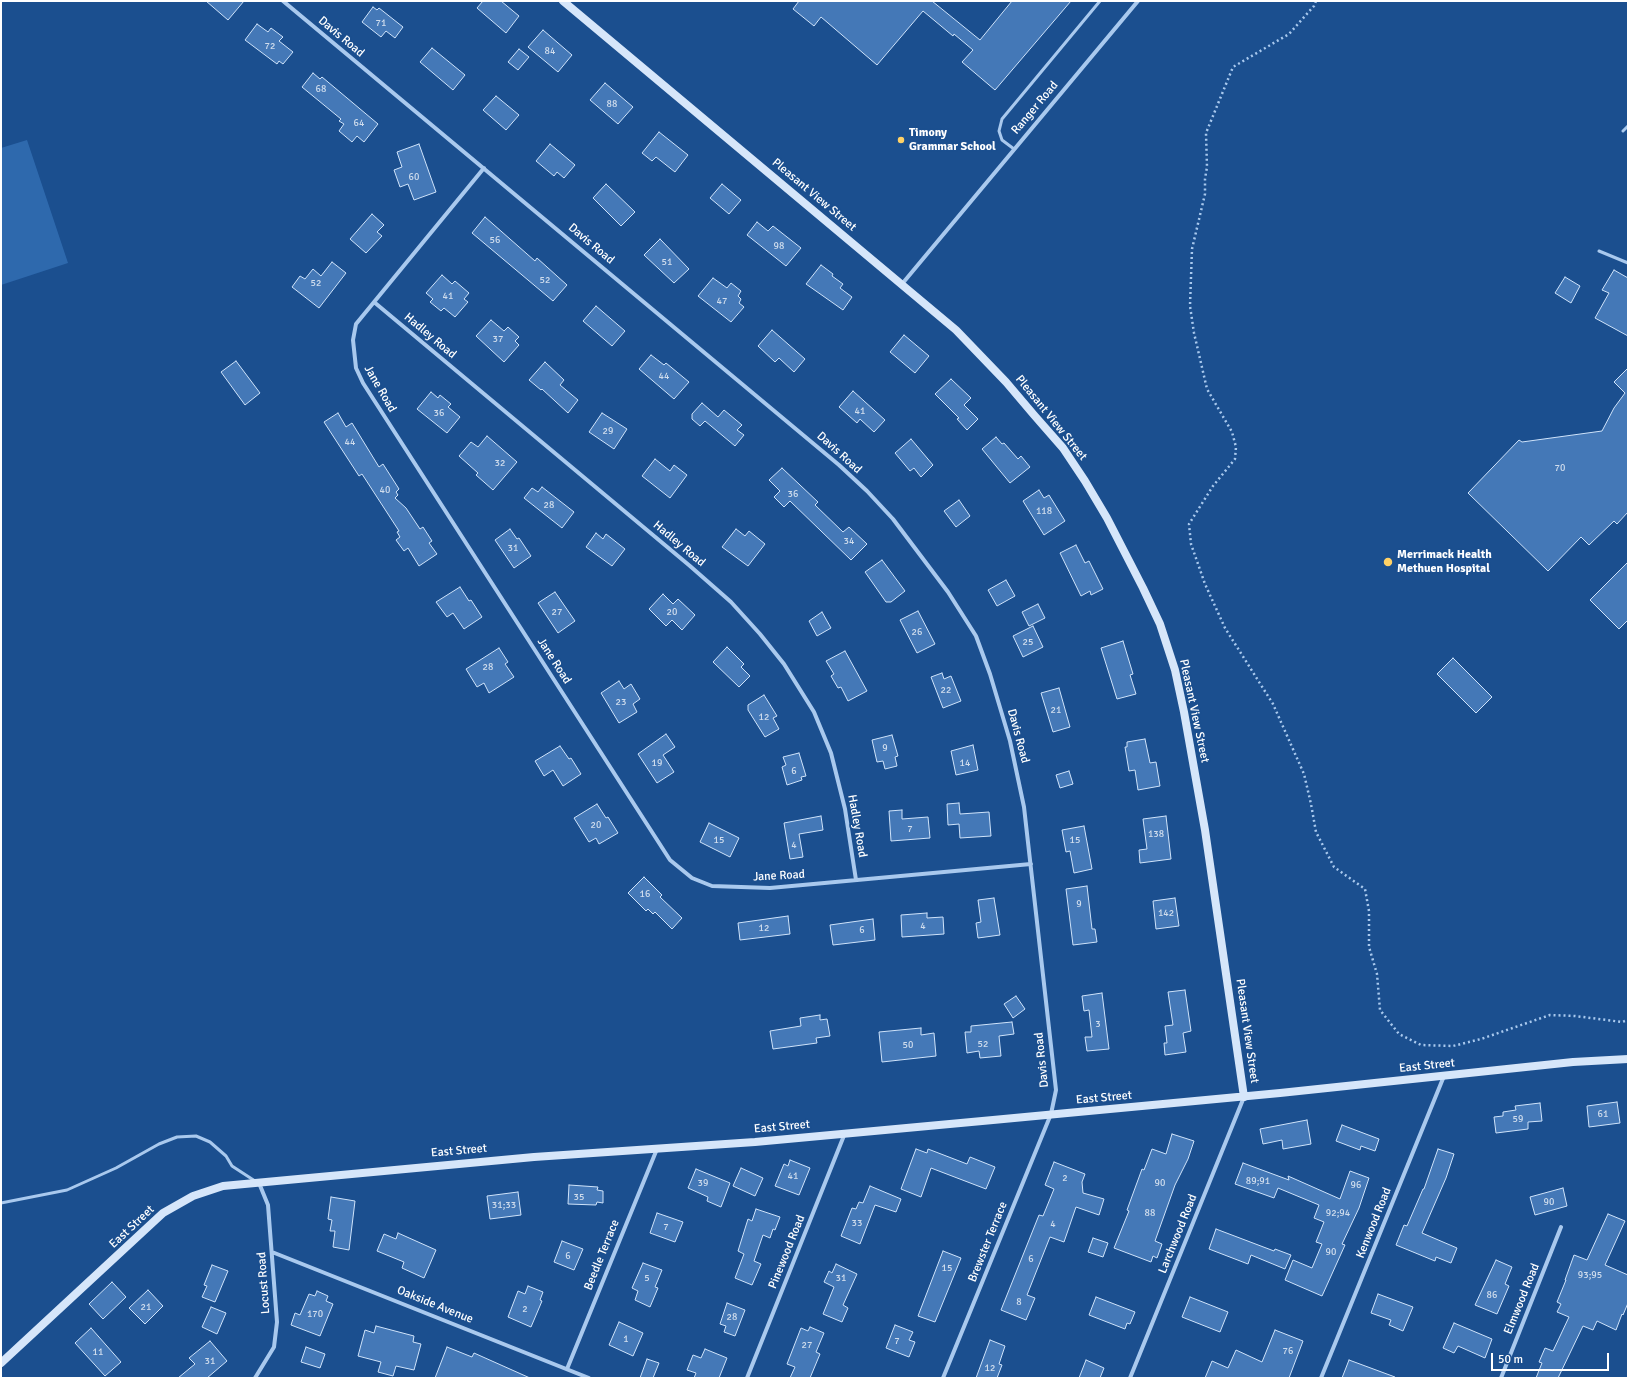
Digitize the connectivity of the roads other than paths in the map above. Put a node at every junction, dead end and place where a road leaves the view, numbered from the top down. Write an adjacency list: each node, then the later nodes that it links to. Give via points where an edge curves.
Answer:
1 (283, 1): 8 (street, Davis Road)
2 (563, 1): 11 (main road, Pleasant View Street)
3 (1100, 1): 7 (lane, via 1002,120 999,131 1002,140)
4 (1138, 1): 7 (street, Ranger Road)
5 (1628, 126): 6 (lane)
6 (1623, 131)
7 (1014, 149): 11 (street, Ranger Road)
8 (484, 168): 12 (street, Jane Road); 13 (street, Davis Road, via 801,432 867,491 893,519 948,592 976,636 1010,741 1024,806)
9 (1599, 251): 10 (lane)
10 (1628, 263)
11 (902, 284): 17 (main road, Pleasant View Street, via 980,354 1063,448 1107,518 1160,624 1175,670 1196,778)
12 (374, 302): 14 (street, Hadley Road, via 690,566 731,602 760,634 784,664 814,712 831,753 845,809); 14 (street, Jane Road, via 356,324 353,340 356,368 363,383 670,860 692,878 712,886 770,888)
13 (1031, 864): 14 (street, Jane Road); 18 (street, Davis Road, via 1056,1090)
14 (856, 880)
15 (1628, 1059): 16 (main road, East Street, via 1573,1062)
16 (1444, 1076): 17 (main road, East Street); 32 (street, Kenwood Road)
17 (1244, 1097): 18 (main road, East Street); 31 (street, Larchwood Road)
18 (1051, 1114): 19 (main road, East Street); 30 (street, Brewster Terrace)
19 (845, 1134): 20 (main road, East Street); 29 (street, Pinewood Road)
20 (657, 1148): 21 (main road, East Street); 26 (street, Beedle Terrace)
21 (259, 1183): 22 (lane, via 232,1166 226,1156 210,1142 196,1136 177,1137 67,1190); 24 (street, Locust Road, via 268,1206); 25 (main road, East Street, via 223,1186 193,1196 163,1213)
22 (1, 1203)
23 (1561, 1227): 33 (street, Elmwood Road)
24 (272, 1252): 26 (street, Oakside Avenue); 27 (street, Locust Road, via 277,1322 274,1347)
25 (1, 1363)
26 (567, 1369): 28 (street, Oakside Avenue)
27 (255, 1378)
28 (590, 1378)
29 (747, 1378)
30 (943, 1378)
31 (1130, 1378)
32 (1322, 1378)
33 (1501, 1378)

